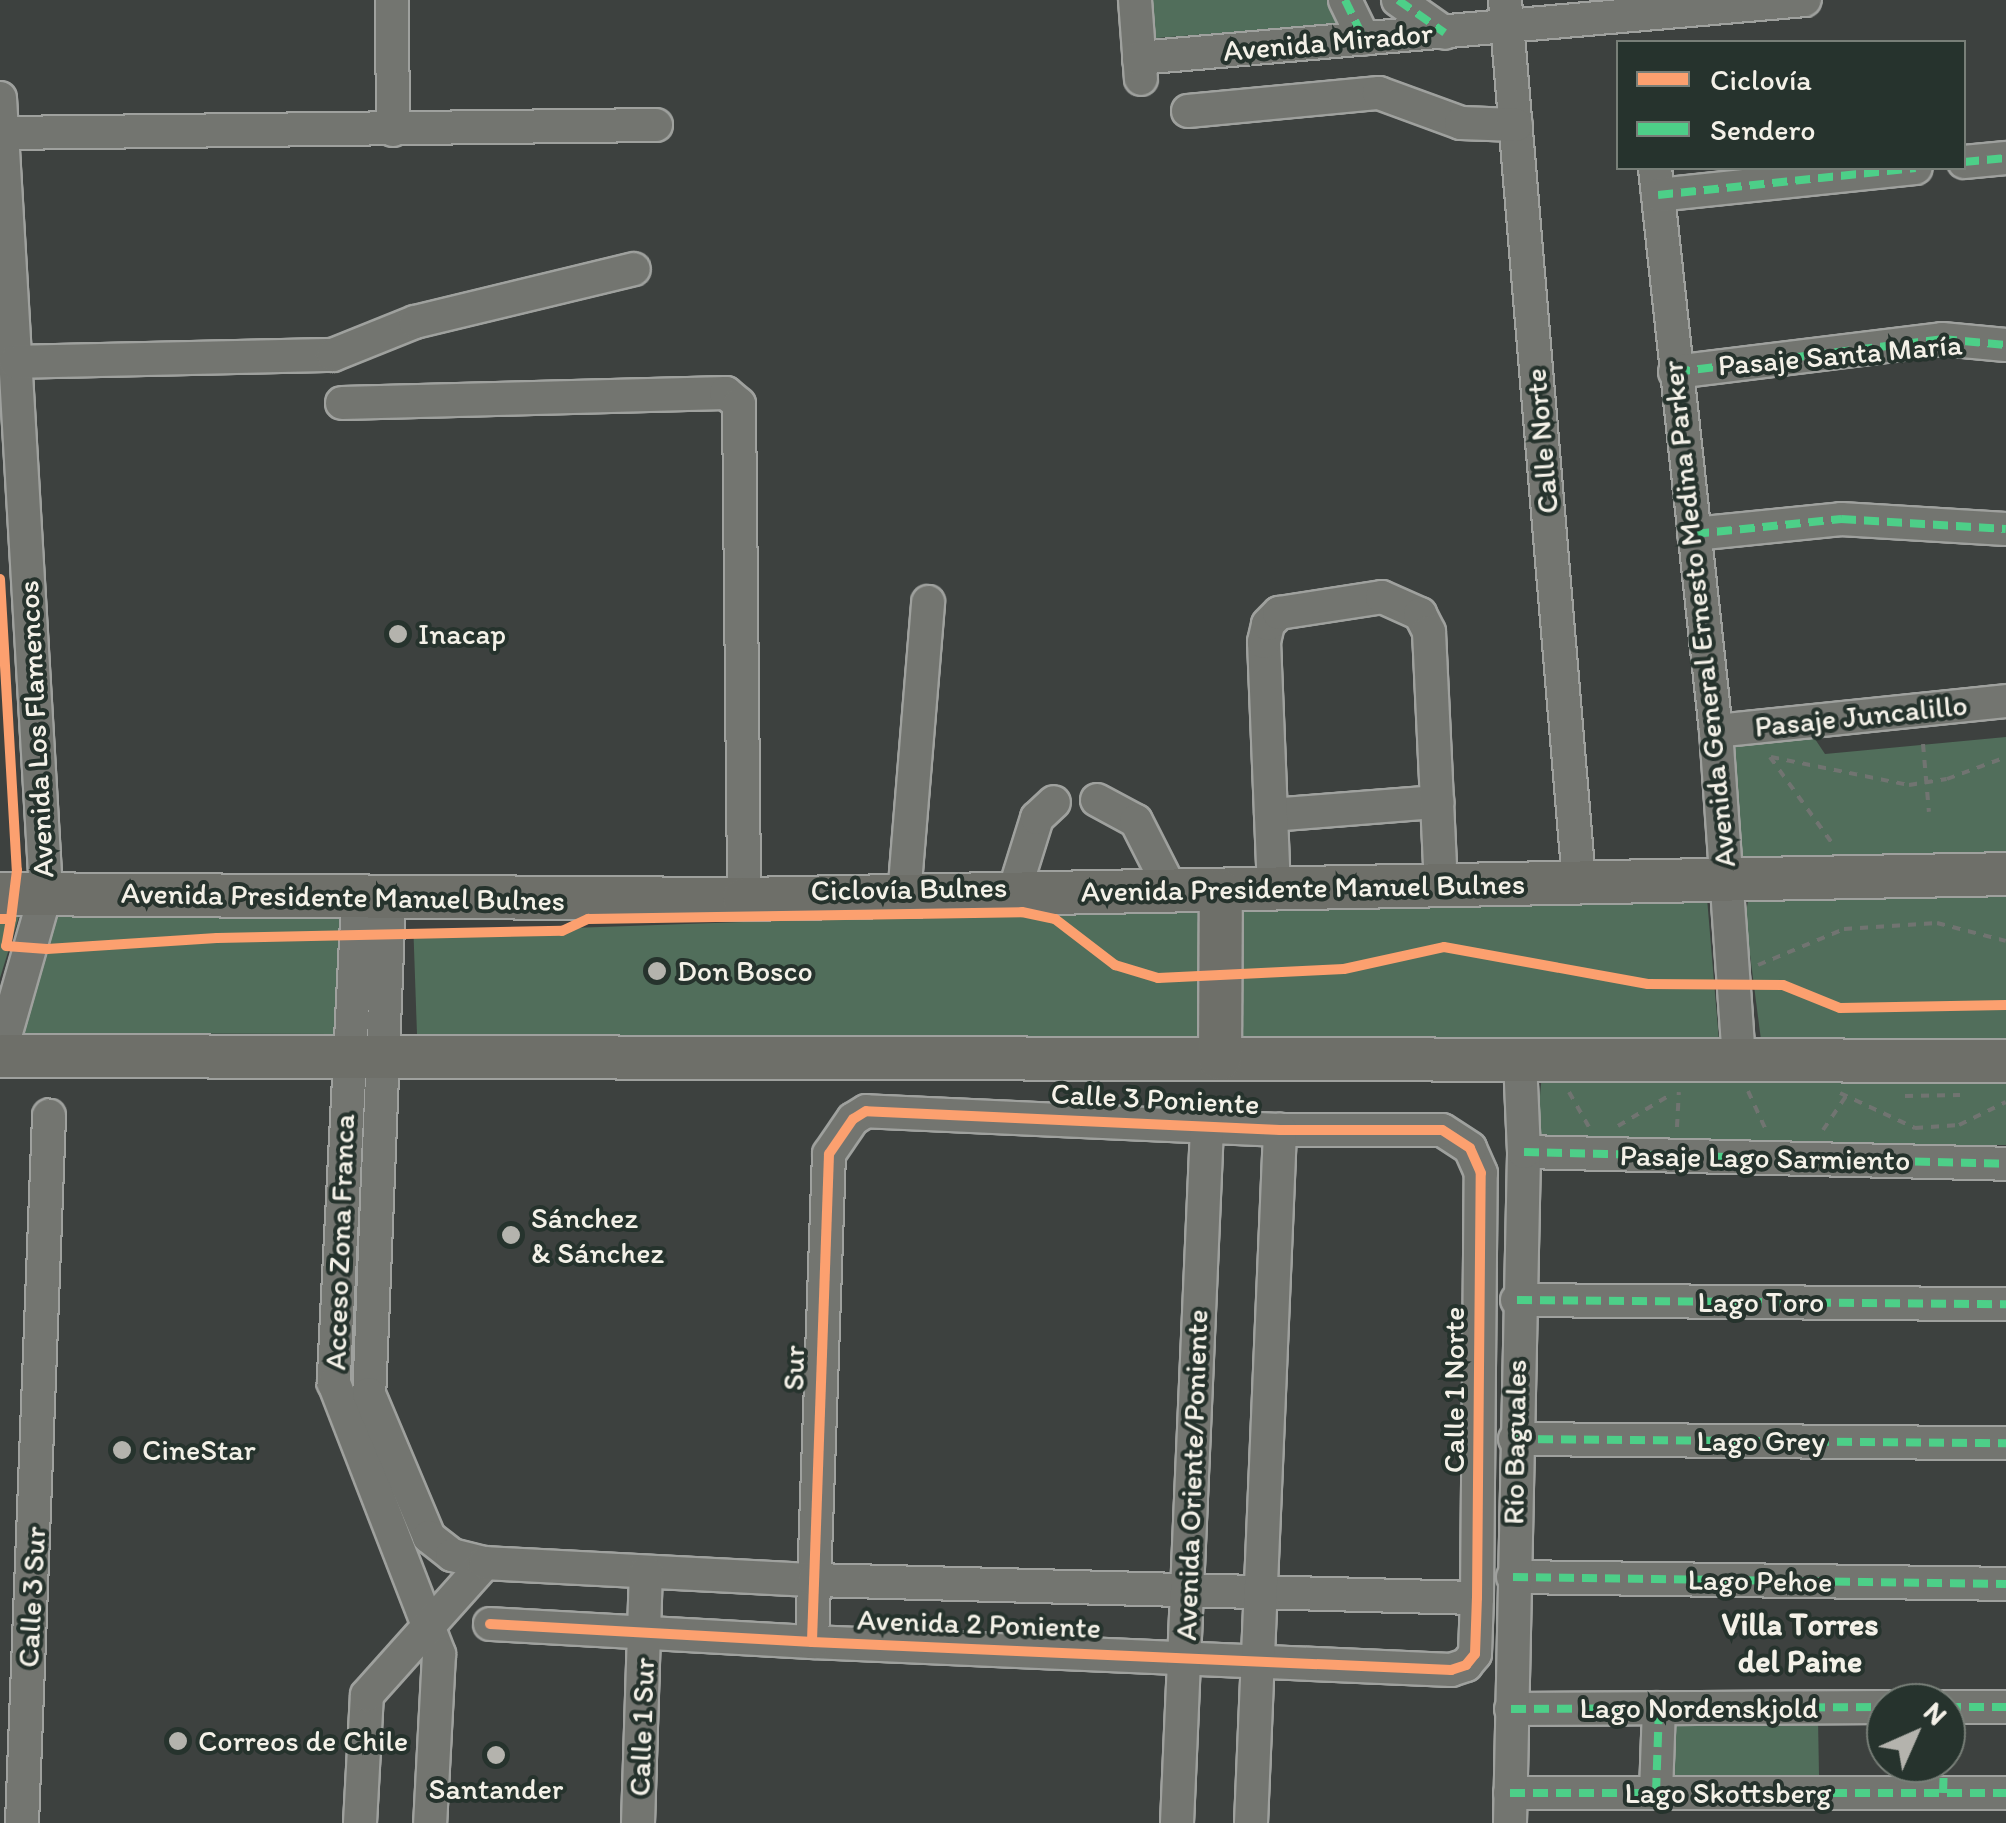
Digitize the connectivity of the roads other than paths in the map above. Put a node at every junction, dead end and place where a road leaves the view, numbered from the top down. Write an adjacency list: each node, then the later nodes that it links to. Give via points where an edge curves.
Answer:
1 (392, 0): 14 (street)
2 (1135, 0): 9 (street, Avenida Mirador, via 1140,68)
3 (1345, 0): 9 (street)
4 (1398, 0): 8 (street)
5 (1804, 0): 7 (street, Avenida Mirador)
6 (1510, 18): 7 (street, Avenida Mirador); 8 (street, Avenida Mirador); 13 (street, Calle Norte)
7 (1641, 20)
8 (1445, 33): 9 (street, Avenida Mirador)
9 (1364, 39)
10 (0, 98): 15 (street, Avenida Los Flamencos)
11 (1188, 111): 13 (street, via 1379,93 1460,123)
12 (656, 124): 14 (street)
13 (1516, 125): 35 (street, Calle Norte)
14 (393, 130): 15 (street)
15 (2, 134): 22 (street, Avenida Los Flamencos)
16 (2006, 158): 17 (street)
17 (1966, 162)
18 (1876, 170): 19 (street)
19 (1657, 181): 23 (street, Avenida General Ernesto Medina Parker)
20 (634, 270): 22 (street, via 415,322 333,356)
21 (2006, 345): 23 (street, Pasaje Santa María, via 1942,340)
22 (15, 362): 40 (street, Avenida Los Flamencos)
23 (1675, 372): 26 (street, Avenida General Ernesto Medina Parker)
24 (342, 402): 45 (street, via 726,393 739,404)
25 (2006, 529): 26 (street, via 1841,518)
26 (1694, 534): 29 (street, Avenida General Ernesto Medina Parker)
27 (928, 602): 44 (street)
28 (2006, 701): 29 (street, Pasaje Juncalillo)
29 (1716, 730): 36 (street, Avenida General Ernesto Medina Parker)
30 (1097, 800): 41 (street, via 1136,821)
31 (1054, 802): 43 (street, via 1037,818)
32 (1437, 802): 33 (street); 33 (street, via 1429,632 1420,614 1382,597 1279,613 1268,624); 37 (street)
33 (1270, 816): 38 (street)
34 (2006, 874): 36 (main road, Avenida Presidente Manuel Bulnes)
35 (1579, 882): 36 (main road, Avenida Presidente Manuel Bulnes); 37 (main road, Avenida Presidente Manuel Bulnes)
36 (1725, 882): 52 (street, Avenida General Ernesto Medina Parker, via 1748,960)
37 (1441, 886): 38 (main road, Avenida Presidente Manuel Bulnes)
38 (1274, 890): 39 (main road, Avenida Presidente Manuel Bulnes)
39 (1222, 891): 41 (main road, Avenida Presidente Manuel Bulnes); 49 (main road)
40 (46, 892): 42 (main road, Avenida Presidente Manuel Bulnes); 46 (main road, Avenida Presidente Manuel Bulnes); 47 (street, Avenida Los Flamencos)
41 (1172, 892): 43 (main road, Avenida Presidente Manuel Bulnes)
42 (0, 894)
43 (1012, 894): 44 (main road, Avenida Presidente Manuel Bulnes)
44 (904, 896): 45 (main road, Avenida Presidente Manuel Bulnes)
45 (744, 899): 46 (main road, Avenida Presidente Manuel Bulnes)
46 (373, 900): 48 (street, Acceso Zona Franca)
47 (0, 1055): 48 (main road)
48 (366, 1057): 49 (main road); 64 (street, Acceso Zona Franca, via 370,1394 429,1537 452,1555); 73 (street, Acceso Zona Franca, via 334,1383)
49 (1220, 1059): 51 (main road)
50 (2006, 1061): 52 (main road)
51 (1520, 1062): 52 (main road); 58 (street, Río Baguales)
52 (1740, 1069)
53 (866, 1111): 55 (street, Calle 3 Poniente); 67 (street, Sur, via 842,1130 829,1154)
54 (49, 1116): 89 (street, Calle 3 Sur)
55 (1207, 1127): 56 (street, Calle 3 Poniente); 69 (street, Avenida Oriente/Poniente)
56 (1280, 1130): 57 (street, Calle 3 Poniente); 70 (street)
57 (1442, 1130): 71 (street, Calle 1 Norte, via 1470,1148 1481,1173)
58 (1524, 1152): 59 (street, Pasaje Lago Sarmiento, via 1600,1146 1675,1156); 60 (street, Río Baguales)
59 (2006, 1164)
60 (1517, 1300): 61 (street, Lago Toro); 62 (street, Río Baguales)
61 (2006, 1304)
62 (1515, 1438): 63 (street, Lago Grey); 66 (street, Río Baguales)
63 (2006, 1443)
64 (485, 1563): 65 (street, Avenida 2 Poniente); 73 (street)
65 (646, 1572): 67 (street, Avenida 2 Poniente); 74 (street, Calle 1 Sur)
66 (1513, 1578): 68 (street, Lago Pehoe); 83 (street, Río Baguales)
67 (814, 1580): 69 (street, Avenida 2 Poniente); 75 (street, Sur)
68 (2006, 1584)
69 (1187, 1592): 70 (street, Avenida 2 Poniente); 76 (street, Avenida Oriente/Poniente)
70 (1260, 1594): 71 (street, Avenida 2 Poniente); 77 (street)
71 (1477, 1598): 78 (street, Calle 1 Norte, via 1475,1654)
72 (490, 1624): 74 (street, Avenida 2 Poniente)
73 (428, 1626): 90 (street, via 367,1696); 91 (street, Acceso Zona Franca, via 439,1654)
74 (645, 1633): 75 (street, Avenida 2 Poniente); 92 (street, Calle 1 Sur)
75 (812, 1642): 76 (street, Avenida 2 Poniente)
76 (1184, 1658): 77 (street, Avenida 2 Poniente); 93 (street, Avenida Oriente/Poniente)
77 (1258, 1660): 78 (street, Avenida 2 Poniente); 94 (street)
78 (1466, 1665)
79 (2006, 1706): 81 (street)
80 (1866, 1707): 82 (street, Lago Nordenskjold)
81 (1966, 1707)
82 (1659, 1708): 83 (street, Lago Nordenskjold); 86 (street)
83 (1512, 1709): 88 (street, Río Baguales)
84 (1866, 1782): 86 (street, Lago Skottsberg)
85 (1964, 1783): 87 (street, Lago Skottsberg)
86 (1656, 1793): 88 (street, Lago Skottsberg)
87 (2006, 1793)
88 (1510, 1808)
89 (22, 1823)
90 (360, 1823)
91 (430, 1823)
92 (638, 1823)
93 (1177, 1823)
94 (1251, 1823)

